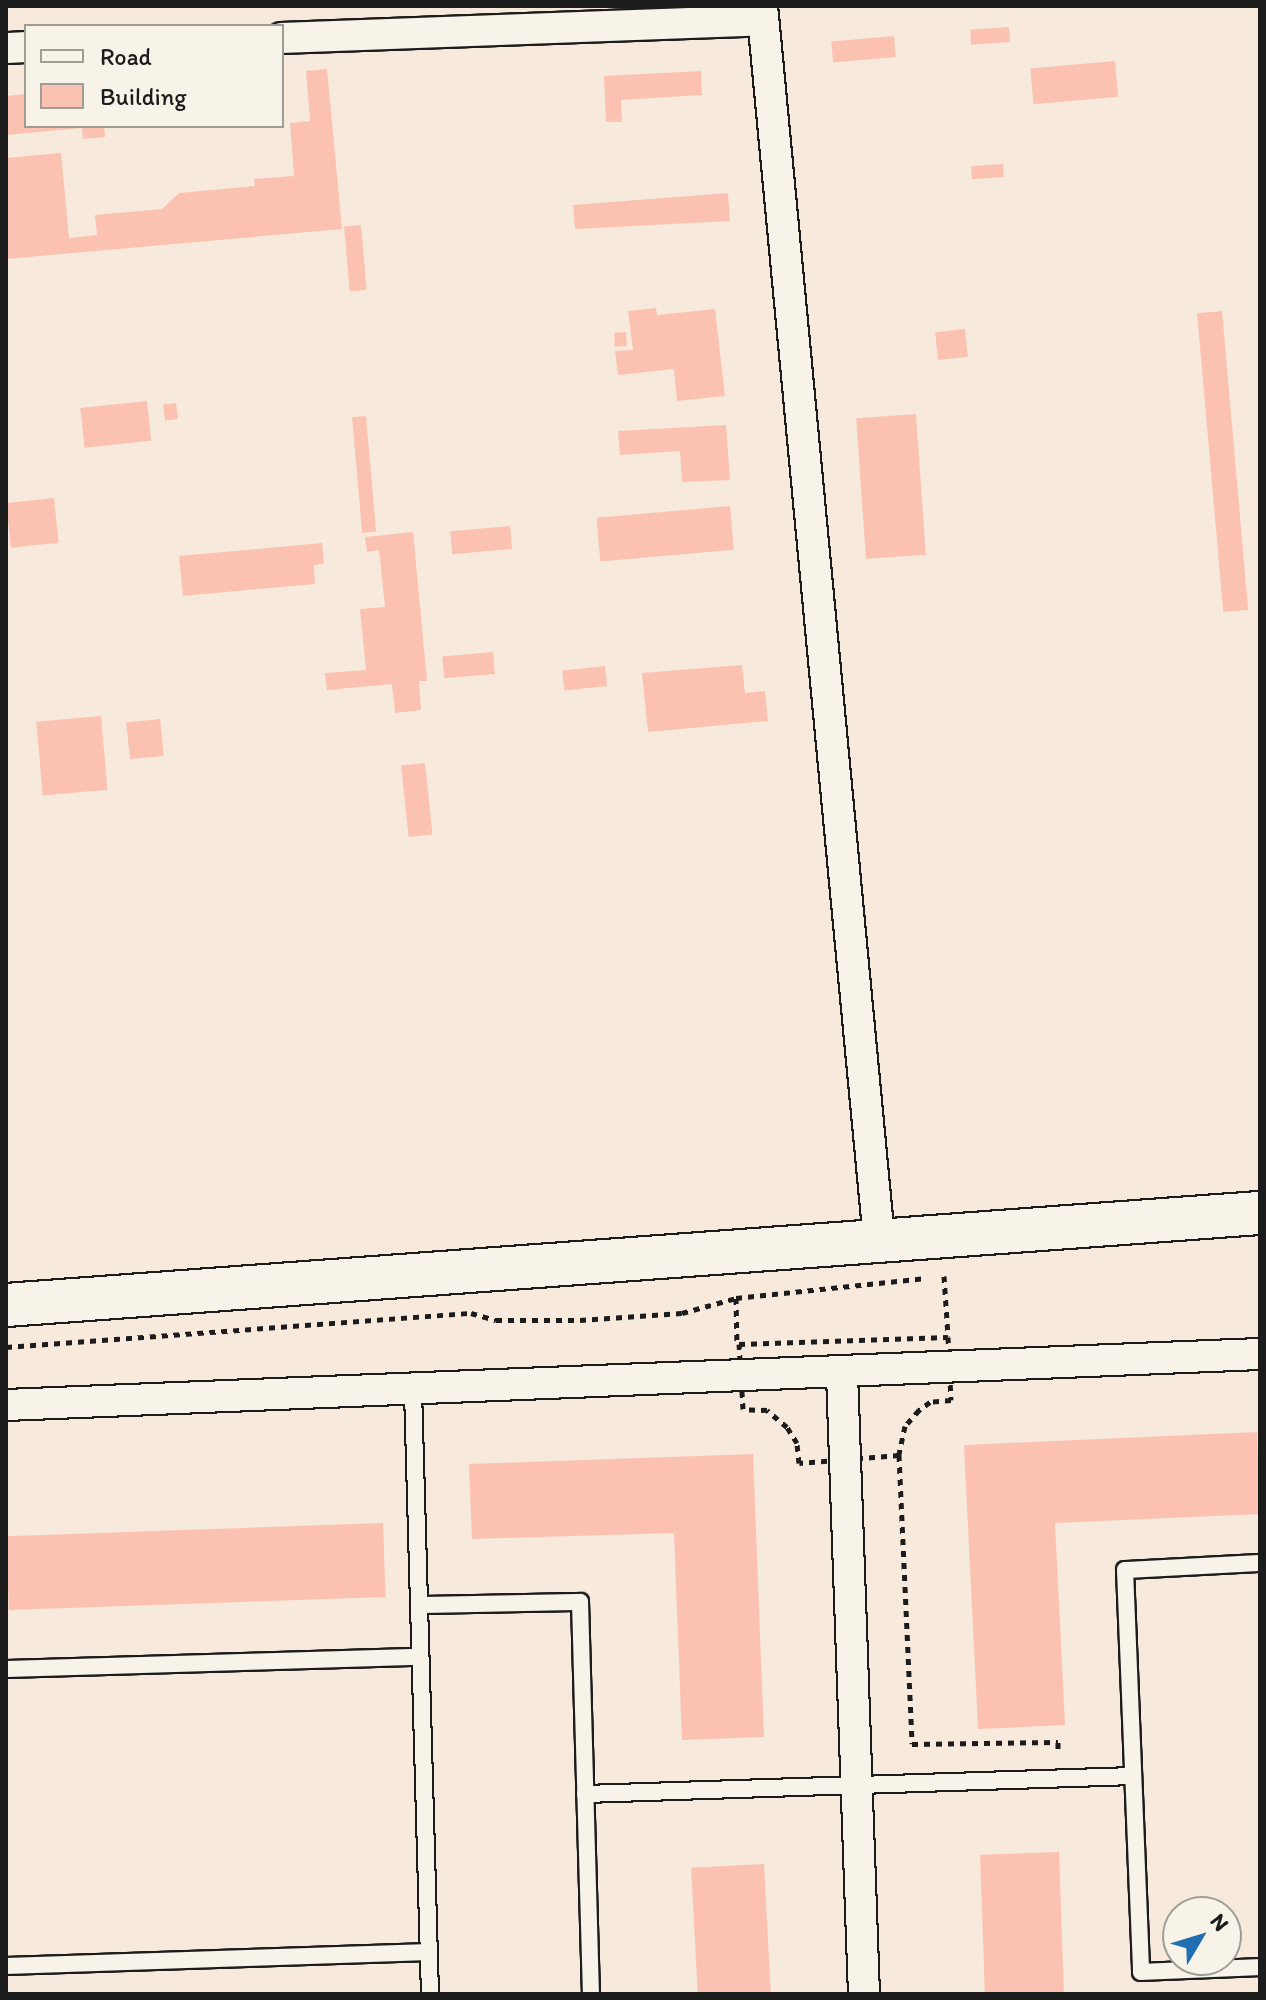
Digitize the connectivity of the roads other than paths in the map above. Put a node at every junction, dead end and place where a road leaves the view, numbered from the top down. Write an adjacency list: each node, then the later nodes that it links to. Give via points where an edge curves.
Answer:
1 (762, 13): 2 (street); 4 (street)
2 (284, 38)
3 (1260, 1213): 4 (street)
4 (879, 1239): 5 (street)
5 (6, 1305)
6 (1260, 1354): 7 (street)
7 (842, 1374): 8 (street); 15 (street)
8 (413, 1390): 9 (street); 11 (lane)
9 (6, 1405)
10 (1260, 1563): 14 (lane, via 1125,1570)
11 (419, 1605): 12 (lane); 16 (lane, via 580,1602)
12 (420, 1657): 13 (lane); 17 (lane)
13 (6, 1669)
14 (1133, 1776): 15 (lane); 19 (lane, via 1141,1972)
15 (857, 1786): 16 (lane); 22 (street)
16 (585, 1794): 21 (lane)
17 (429, 1952): 18 (lane); 20 (lane)
18 (6, 1966)
19 (1260, 1967)
20 (430, 1994)
21 (591, 1994)
22 (864, 1994)

